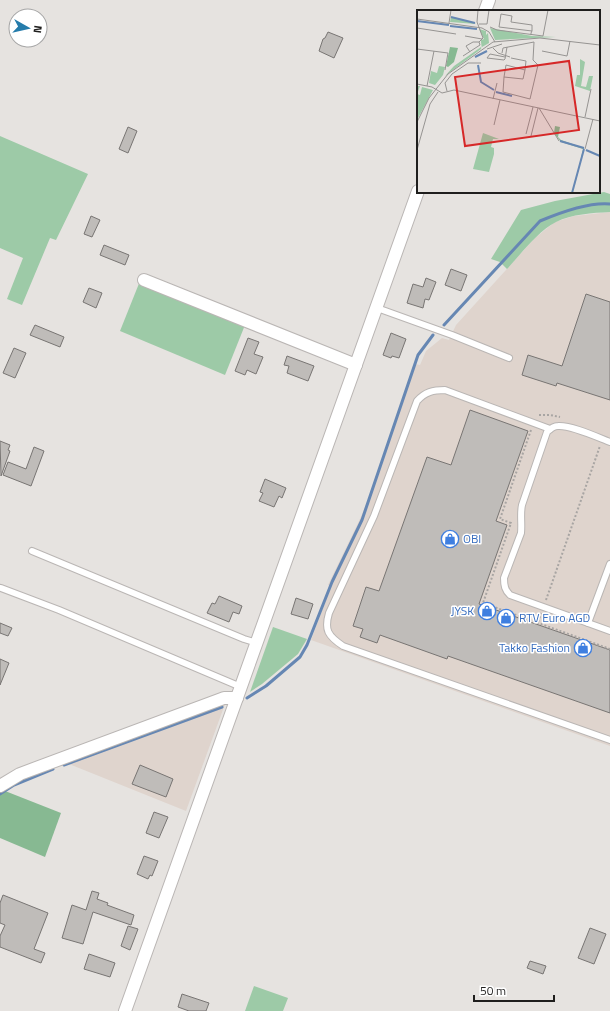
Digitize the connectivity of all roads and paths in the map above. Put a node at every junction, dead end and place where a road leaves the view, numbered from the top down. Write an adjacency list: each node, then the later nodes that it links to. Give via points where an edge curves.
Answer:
1 (489, 0): 2 (street)
2 (485, 10)
3 (418, 193): 5 (street)
4 (144, 280): 7 (street)
5 (377, 308): 6 (lane); 7 (street)
6 (509, 358)
7 (356, 366): 20 (street)
8 (564, 418): 9 (path, via 539,415)
9 (534, 423): 10 (lane); 17 (path, via 500,519 511,523 483,603); 23 (lane, via 445,390 429,391 422,396 417,401 374,516 329,613 327,628 332,637 343,646)
10 (550, 429): 11 (lane, via 557,426 568,427); 16 (lane, via 545,436 522,505 522,526 504,578 506,591 510,595)
11 (603, 439): 12 (lane); 16 (path)
12 (610, 442)
13 (32, 551): 20 (lane)
14 (610, 564): 18 (lane)
15 (1, 588): 22 (lane, via 59,610)
16 (543, 607): 17 (path); 18 (lane)
17 (538, 622): 21 (path)
18 (588, 623): 19 (lane)
19 (610, 631)
20 (257, 643): 22 (street)
21 (610, 648)
22 (239, 692): 24 (street, via 20,774); 25 (street)
23 (610, 740)
24 (0, 786)
25 (125, 1011)

